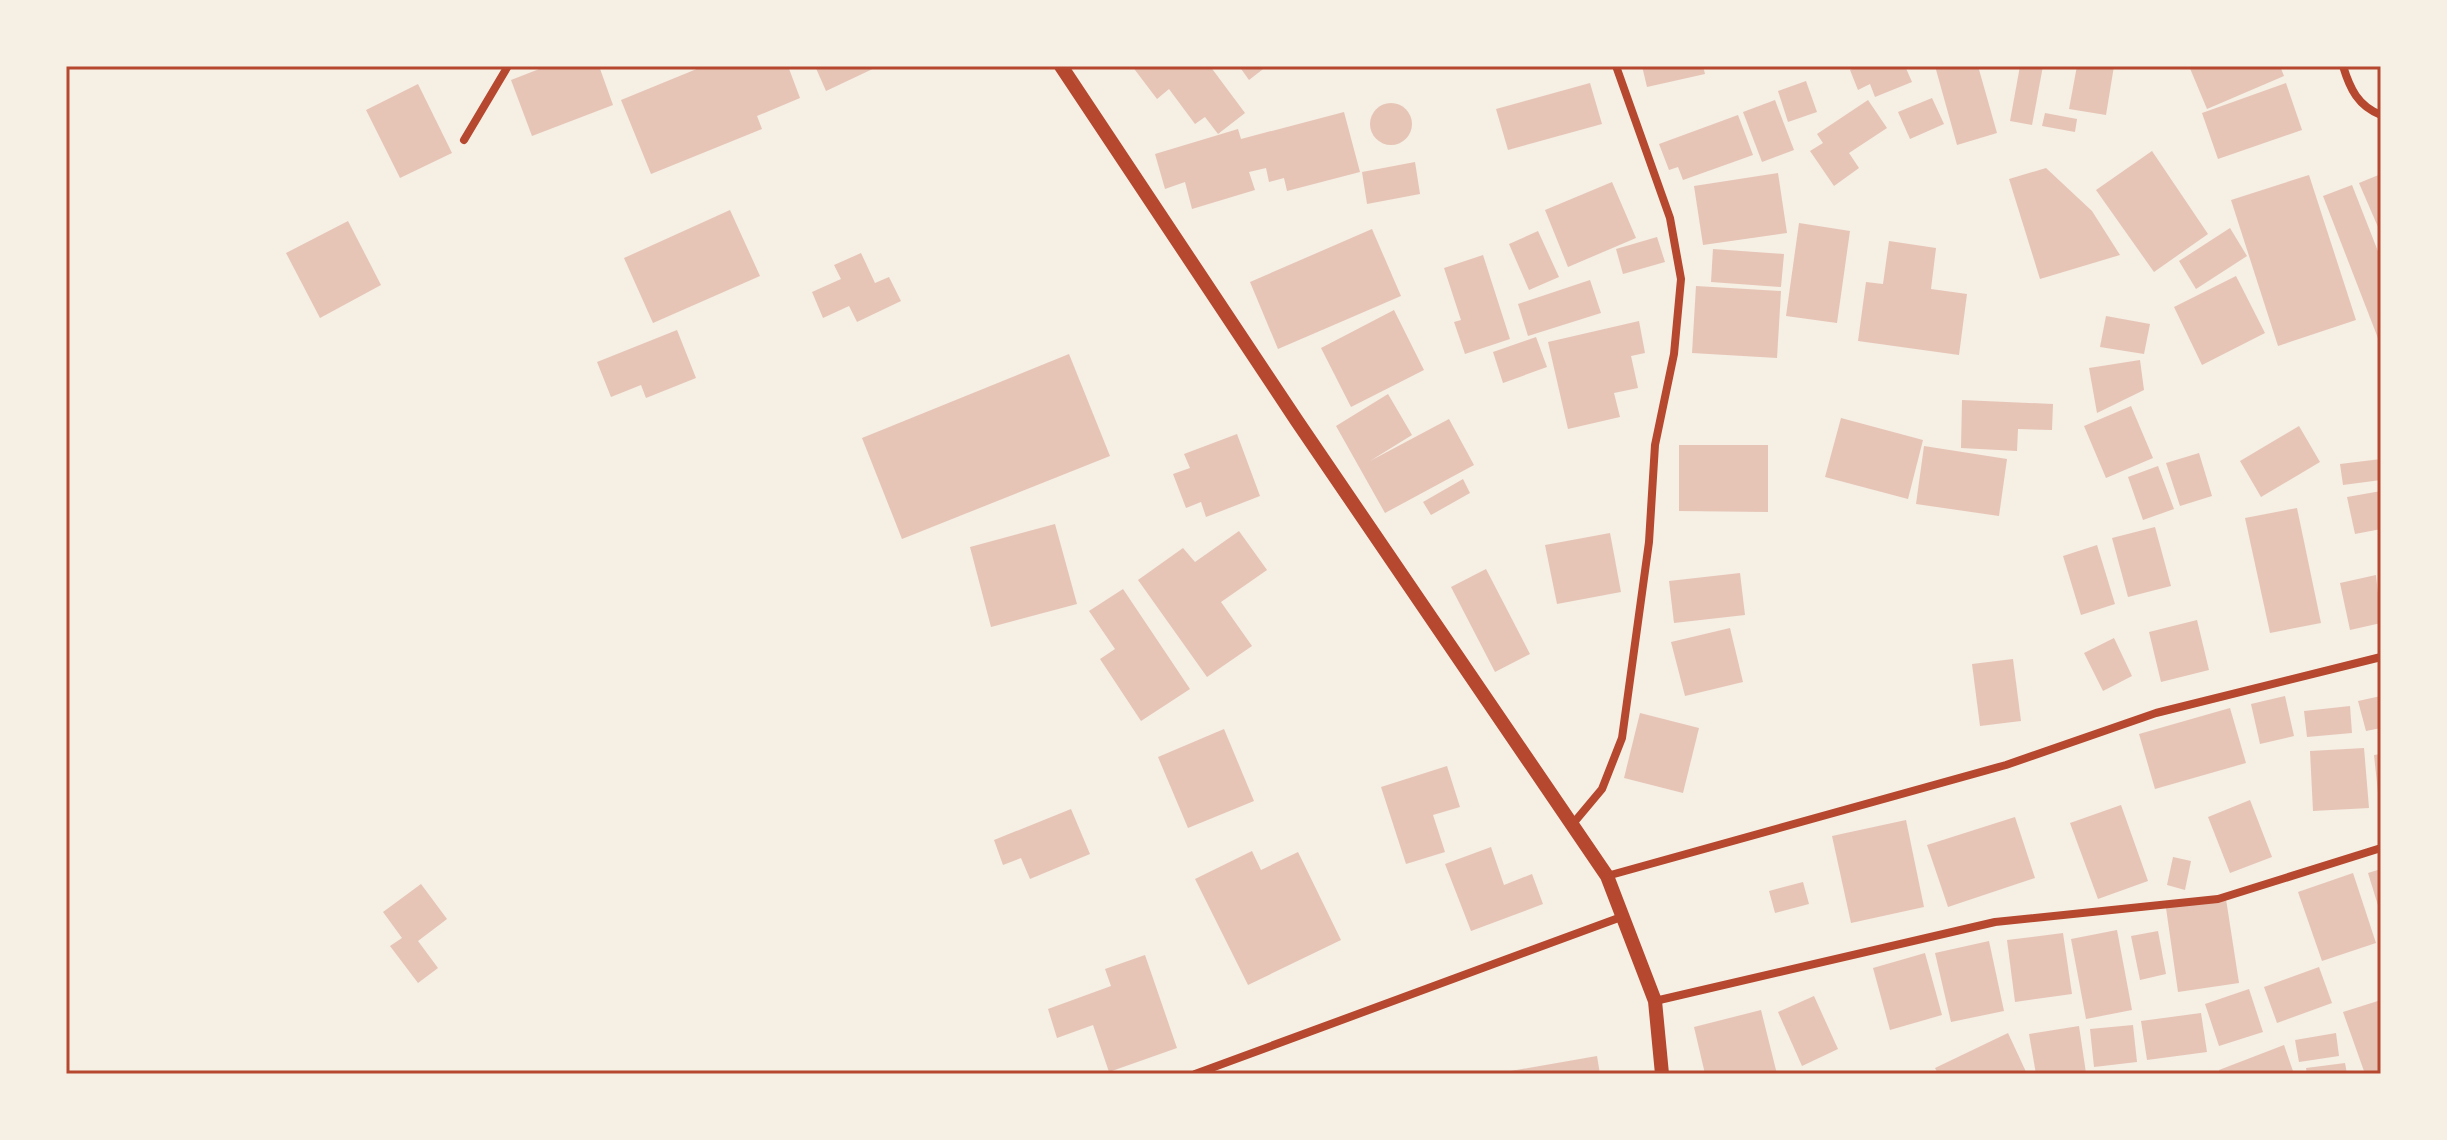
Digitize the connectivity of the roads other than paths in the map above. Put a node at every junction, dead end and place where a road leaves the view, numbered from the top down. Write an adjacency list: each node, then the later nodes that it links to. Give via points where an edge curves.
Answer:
1 (508, 66): 6 (street)
2 (1061, 66): 8 (street)
3 (1616, 66): 8 (street, via 1670,218 1681,279 1674,354 1655,445 1649,542 1622,738 1602,789)
4 (2343, 66): 5 (street, via 2351,90 2367,109)
5 (2381, 115)
6 (464, 140)
7 (2381, 657): 10 (street, via 2156,713 2006,765)
8 (1571, 826): 10 (street)
9 (2381, 848): 12 (street, via 2218,899 1995,922)
10 (1607, 876): 11 (street)
11 (1625, 916): 12 (street); 13 (street)
12 (1655, 1001): 14 (street)
13 (1195, 1074)
14 (1662, 1074)

